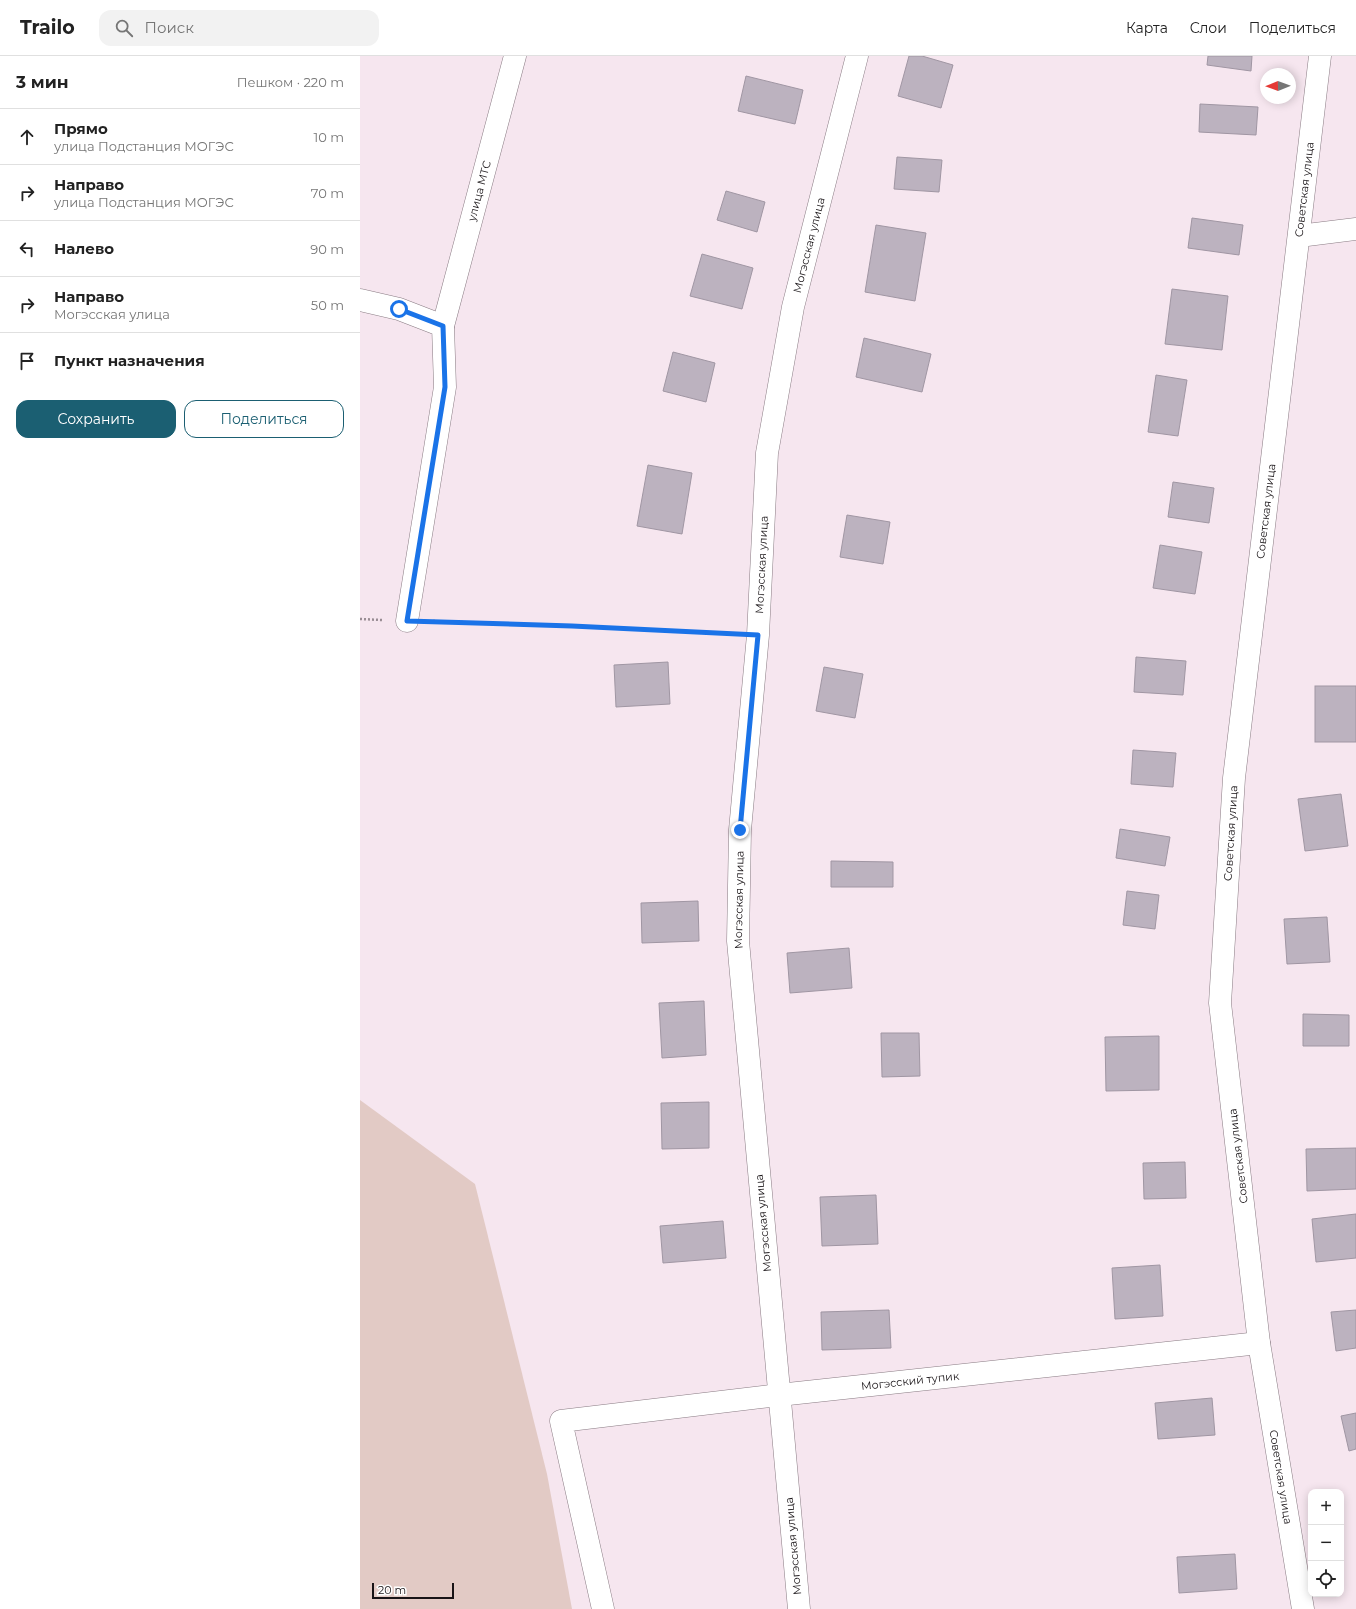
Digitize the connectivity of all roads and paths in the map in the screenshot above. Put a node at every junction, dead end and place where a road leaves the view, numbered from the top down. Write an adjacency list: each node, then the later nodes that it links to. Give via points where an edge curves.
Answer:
1 (515, 56): 7 (street, улица МТС)
2 (857, 56): 10 (street, Могэсская улица, via 793,307 768,445)
3 (1320, 56): 5 (street, Советская улица)
4 (1356, 229): 5 (street)
5 (1299, 236): 11 (street, Советская улица, via 1234,778 1220,1003)
6 (360, 300): 7 (street, via 399,309)
7 (443, 326): 9 (street, улица МТС, via 445,387)
8 (360, 619): 9 (path)
9 (407, 621): 10 (path)
10 (758, 635): 12 (street, Могэсская улица, via 740,830 738,941)
11 (1259, 1343): 12 (street, Могэсский тупик); 15 (street, Советская улица)
12 (779, 1395): 13 (street, Могэсский тупик, via 561,1421); 14 (street, Могэсская улица)
13 (603, 1609)
14 (799, 1609)
15 (1303, 1609)

